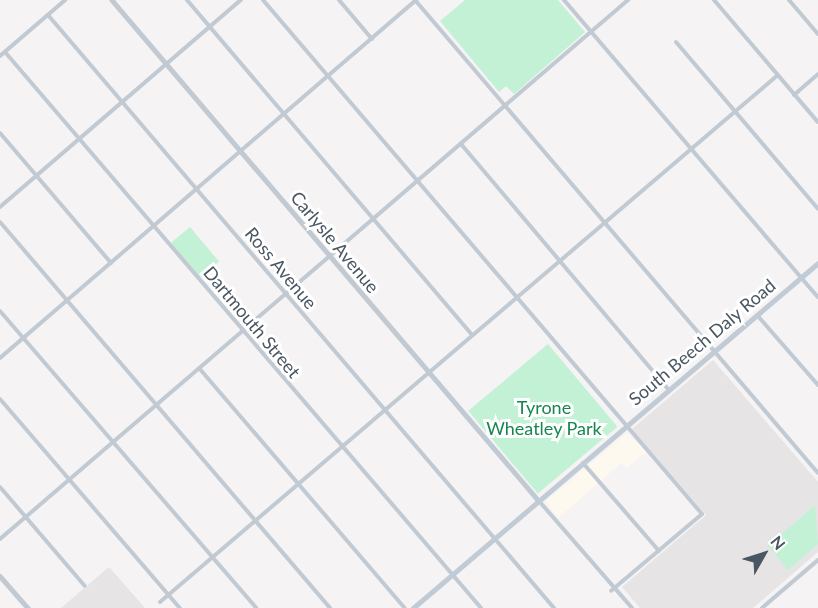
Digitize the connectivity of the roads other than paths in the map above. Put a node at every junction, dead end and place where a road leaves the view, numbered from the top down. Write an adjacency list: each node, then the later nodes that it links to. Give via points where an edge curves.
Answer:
1 (65, 0): 12 (street)
2 (112, 0): 20 (street, Carlysle Avenue)
3 (187, 0): 13 (street)
4 (241, 0): 13 (street)
5 (263, 0): 23 (street)
6 (339, 0): 16 (street)
7 (416, 0): 16 (street); 26 (street)
8 (564, 0): 14 (street)
9 (628, 0): 14 (street)
10 (714, 0): 22 (street)
11 (789, 0): 15 (street)
12 (48, 15): 18 (street); 25 (street, Ross Avenue)
13 (210, 26): 20 (street); 28 (street)
14 (591, 32): 26 (street); 33 (street)
15 (818, 34)
16 (372, 39): 23 (street)
17 (675, 42): 27 (street)
18 (5, 52): 19 (street); 31 (street, Dartmouth Street)
19 (0, 56)
20 (166, 64): 25 (street); 34 (street, Carlysle Avenue)
21 (818, 74): 24 (street)
22 (778, 75): 24 (street); 27 (street)
23 (328, 76): 28 (street); 36 (street)
24 (794, 95): 29 (street)
25 (122, 102): 31 (street); 37 (street, Ross Avenue)
26 (504, 107): 32 (street); 42 (street)
27 (734, 111): 33 (street); 39 (street)
28 (285, 114): 34 (street); 40 (street)
29 (818, 122)
30 (0, 133): 35 (street)
31 (80, 139): 35 (street); 43 (street, Dartmouth Street)
32 (460, 144): 36 (street); 45 (street)
33 (691, 149): 42 (street); 48 (street)
34 (241, 152): 37 (street); 44 (street, Carlysle Avenue)
35 (36, 176): 38 (street); 46 (street)
36 (417, 181): 40 (street); 50 (street)
37 (197, 189): 43 (street); 49 (street, Ross Avenue)
38 (0, 207)
39 (818, 209)
40 (374, 219): 44 (street); 56 (street)
41 (0, 222): 52 (street)
42 (603, 223): 45 (street); 58 (street)
43 (153, 226): 46 (street); 55 (street, Dartmouth Street)
44 (330, 256): 49 (street); 61 (street, Carlysle Avenue)
45 (559, 260): 50 (street); 63 (street)
46 (111, 263): 52 (street)
47 (818, 263): 48 (main road, South Beech Daly Road)
48 (801, 278): 51 (street); 54 (main road, South Beech Daly Road)
49 (285, 294): 55 (street); 66 (street, Ross Avenue)
50 (516, 297): 56 (street); 67 (street)
51 (818, 297)
52 (67, 300): 57 (street); 65 (street)
53 (0, 311): 57 (street)
54 (757, 315): 58 (main road, South Beech Daly Road); 62 (street)
55 (243, 331): 60 (street); 69 (street, Dartmouth Street)
56 (472, 335): 61 (street)
57 (23, 338): 59 (street); 68 (street)
58 (713, 352): 63 (main road, South Beech Daly Road); 71 (street)
59 (0, 358)
60 (199, 368): 65 (street); 73 (street)
61 (429, 372): 66 (street); 75 (street, Carlysle Avenue)
62 (818, 385)
63 (669, 390): 67 (main road, South Beech Daly Road)
64 (0, 399): 72 (street)
65 (156, 405): 68 (street); 77 (street)
66 (385, 410): 69 (street); 79 (street, Ross Avenue)
67 (626, 427): 70 (main road, South Beech Daly Road); 80 (street, via 702,514)
68 (113, 442): 72 (street); 81 (street)
69 (341, 447): 73 (street); 83 (street, Dartmouth Street)
70 (583, 463): 75 (main road, South Beech Daly Road); 80 (street)
71 (818, 473)
72 (70, 480): 76 (street); 87 (street)
73 (299, 484): 77 (street); 93 (street)
74 (0, 487): 76 (street)
75 (539, 501): 79 (main road, South Beech Daly Road); 86 (street)
76 (26, 517): 78 (street); 85 (street)
77 (255, 521): 81 (street); 92 (street)
78 (0, 539)
79 (494, 539): 83 (main road, South Beech Daly Road); 96 (street, Ross Avenue)
80 (658, 551): 86 (street)
81 (212, 557): 87 (street); 91 (street)
82 (818, 560): 98 (street)
83 (452, 575): 94 (main road, South Beech Daly Road); 95 (street, Dartmouth Street)
84 (0, 576): 89 (street)
85 (85, 586)
86 (613, 590): 97 (street)
87 (169, 595): 88 (street); 90 (street)
88 (160, 602)
89 (28, 608)
90 (180, 608)
91 (256, 608)
92 (330, 608)
93 (405, 608)
94 (413, 608)
95 (481, 608)
96 (554, 608)
97 (632, 608)
98 (762, 608)

